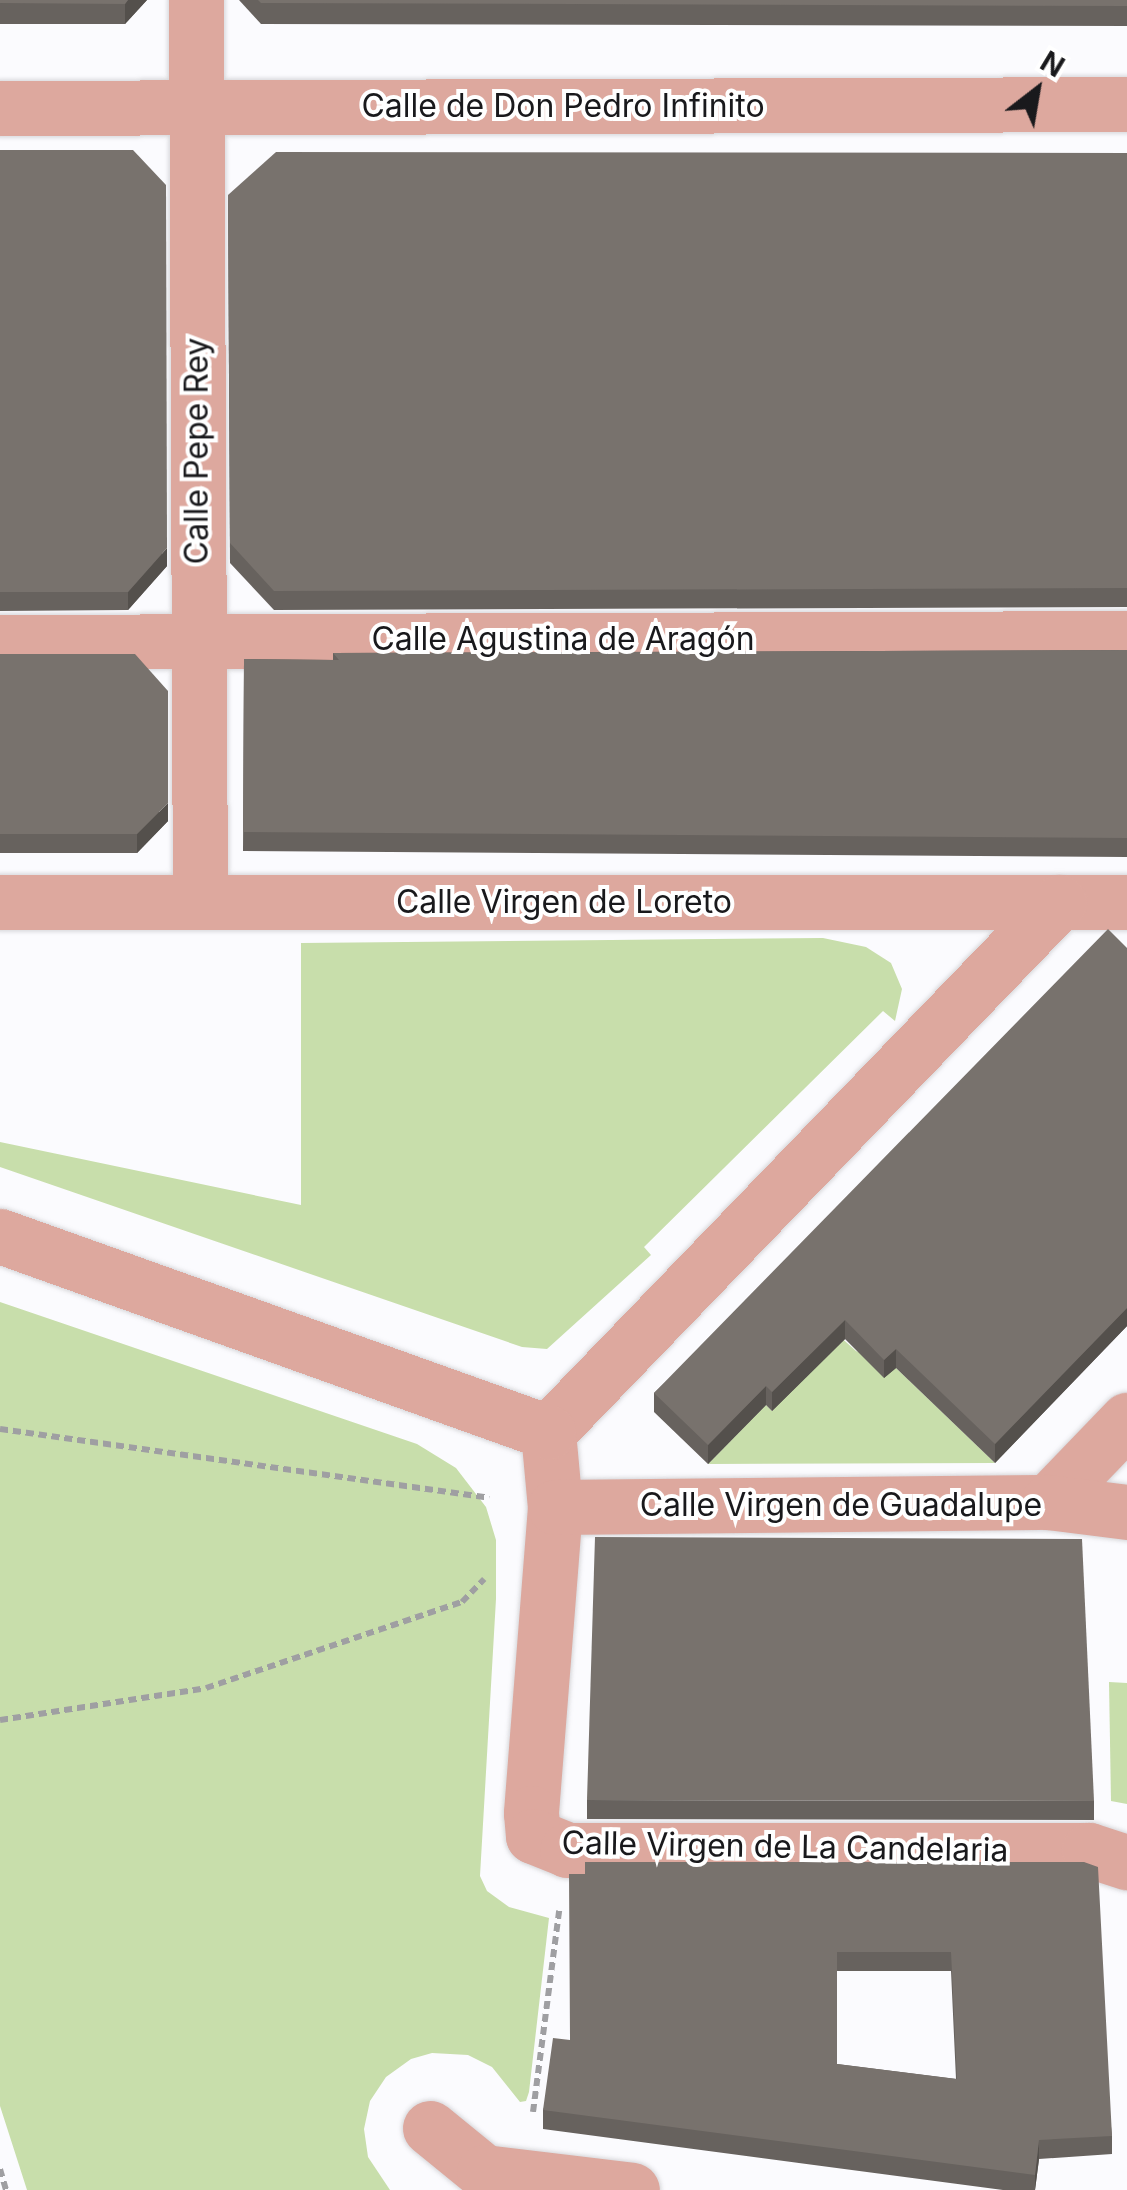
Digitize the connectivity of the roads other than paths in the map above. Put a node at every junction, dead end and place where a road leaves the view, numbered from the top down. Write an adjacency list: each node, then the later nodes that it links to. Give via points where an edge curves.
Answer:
1 (196, 0): 4 (street, Calle Pepe Rey)
2 (1127, 104): 4 (street, Calle de Don Pedro Infinito)
3 (0, 108): 4 (street, Calle de Don Pedro Infinito)
4 (194, 108): 6 (street, Calle Pepe Rey)
5 (1127, 638): 6 (street, Calle Agustina de Aragón)
6 (198, 640): 7 (street, Calle Agustina de Aragón); 9 (street, Calle Pepe Rey)
7 (0, 642)
8 (0, 902): 9 (street, Calle Virgen de Loreto)
9 (200, 902): 10 (street, Calle Virgen de Loreto)
10 (1059, 902): 11 (street, Calle Virgen de Loreto); 14 (street)
11 (1127, 902)
12 (0, 1236): 14 (street)
13 (1127, 1420): 15 (street)
14 (548, 1432): 16 (street, Calle Virgen de La Candelaria)
15 (1048, 1502): 16 (street, Calle Virgen de Guadalupe); 17 (street, Calle Virgen de Guadalupe)
16 (555, 1507): 18 (street, Calle Virgen de La Candelaria, via 532,1836 567,1850 1089,1850)
17 (1127, 1512)
18 (1127, 1862)
19 (430, 2128): 20 (street, via 484,2172)
20 (632, 2190)

